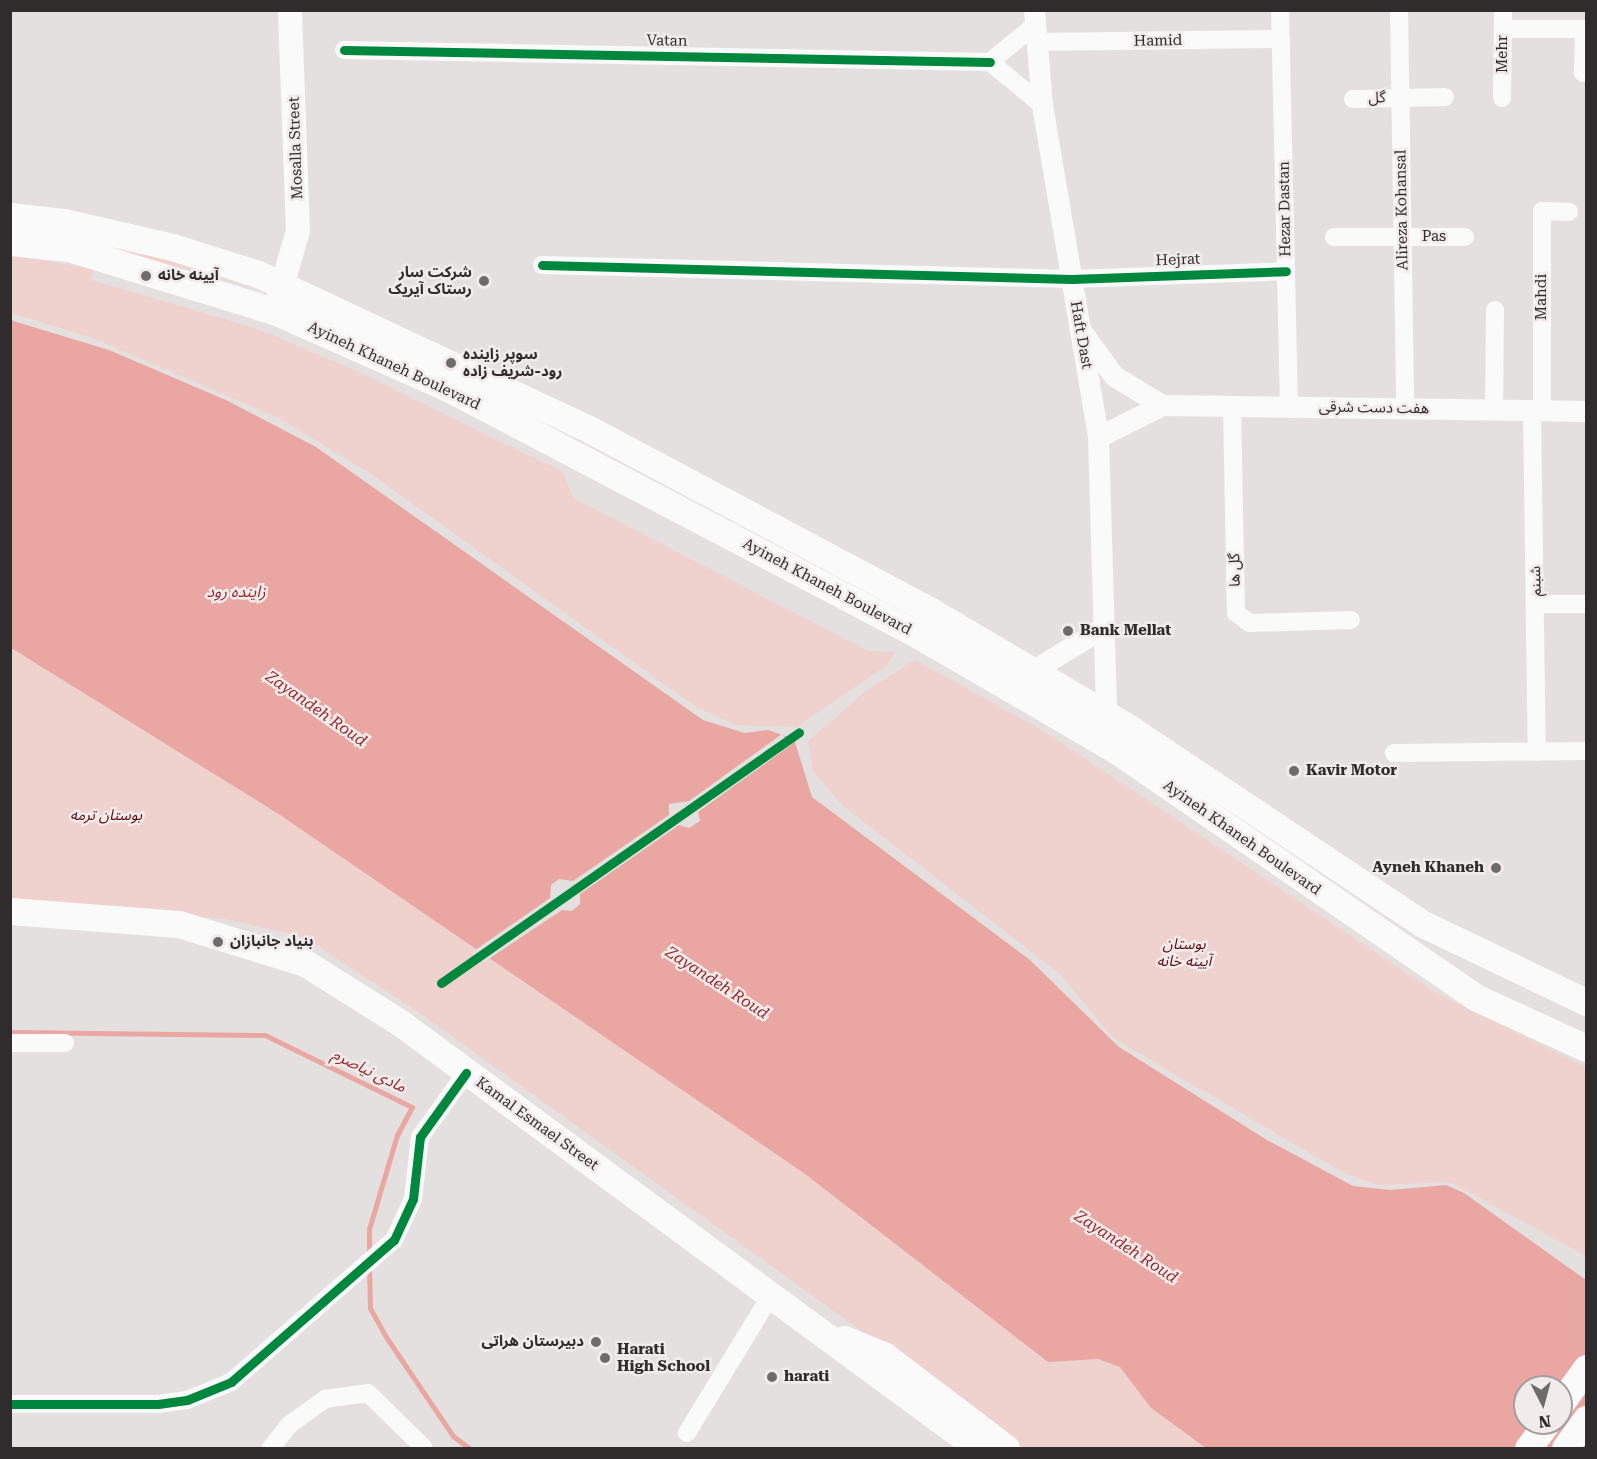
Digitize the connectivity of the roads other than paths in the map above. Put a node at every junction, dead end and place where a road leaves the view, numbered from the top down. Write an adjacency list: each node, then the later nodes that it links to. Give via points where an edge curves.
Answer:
1 (290, 10): 26 (main road, Mosalla Street, via 298,231)
2 (1280, 10): 8 (street, Hezar Dastan)
3 (1399, 10): 13 (street, Alireza Kohansal)
4 (1503, 10): 6 (street, Mehr)
5 (1035, 26): 8 (street, Hamid); 10 (street); 16 (street, Haft Dast)
6 (1503, 29): 7 (street); 14 (street, Mehr)
7 (1585, 29): 11 (street)
8 (1281, 39): 24 (street, Hezar Dastan)
9 (344, 50): 10 (street, Vatan)
10 (990, 62): 16 (street)
11 (1583, 73)
12 (1445, 97): 13 (street, گل)
13 (1400, 98): 15 (street, گل); 20 (street, Alireza Kohansal)
14 (1503, 98)
15 (1353, 99)
16 (1042, 105): 25 (street, Haft Dast)
17 (1569, 212): 35 (street, Mahdi, via 1542,211)
18 (10, 216): 26 (main road, Ayineh Khaneh Boulevard, via 64,222 172,247)
19 (1334, 237): 20 (street, Pas)
20 (1402, 237): 21 (street, Pas); 33 (street, Alireza Kohansal)
21 (1465, 237)
22 (10, 242): 28 (main road, Ayineh Khaneh Boulevard, via 69,248)
23 (542, 265): 25 (street)
24 (1286, 271): 25 (street, Hejrat); 32 (street, Hezar Dastan)
25 (1072, 279): 29 (street, Haft Dast)
26 (286, 285): 28 (main road, Mosalla Street); 42 (main road, Ayineh Khaneh Boulevard, via 585,427)
27 (1495, 310): 34 (street)
28 (273, 311): 50 (main road, Ayineh Khaneh Boulevard, via 448,388 913,633 1116,750 1402,950)
29 (1080, 328): 30 (street, via 1114,376); 37 (street, Haft Dast)
30 (1162, 405): 31 (street, هفت دست شرقی); 37 (street)
31 (1232, 406): 32 (street, هفت دست شرقی); 40 (street, گل ها, via 1236,613 1250,623)
32 (1289, 407): 33 (street, هفت دست شرقی)
33 (1405, 409): 34 (street, هفت دست شرقی)
34 (1494, 410): 35 (street, هفت دست شرقی)
35 (1537, 411): 36 (street, هفت دست شرقی); 38 (street, شبنم)
36 (1587, 411)
37 (1098, 437): 41 (street, Haft Dast)
38 (1537, 604): 39 (street); 45 (street, شبنم)
39 (1587, 604)
40 (1351, 621)
41 (1104, 627): 42 (street); 43 (street, Haft Dast)
42 (1032, 671): 43 (main road, Ayineh Khaneh Boulevard)
43 (1106, 714): 48 (main road, Ayineh Khaneh Boulevard, via 1421,923)
44 (1587, 751): 45 (street)
45 (1537, 752): 46 (street)
46 (1394, 753)
47 (10, 911): 54 (main road, Kamal Esmael Street, via 179,924 271,949 344,985)
48 (1512, 971): 49 (main road, Ayineh Khaneh Boulevard); 50 (main road, via 1512,992)
49 (1587, 1002)
50 (1497, 1007): 53 (main road, Ayineh Khaneh Boulevard)
51 (10, 1043): 52 (street)
52 (65, 1043)
53 (1587, 1048)
54 (466, 1073): 55 (main road, Kamal Esmael Street); 59 (street, via 420,1137 413,1200 394,1240 370,1264 212,1392 158,1404)
55 (772, 1293): 56 (main road, Kamal Esmael Street); 61 (street)
56 (829, 1333): 66 (main road, Kamal Esmael Street, via 869,1371); 67 (main road, via 885,1356)
57 (1587, 1368): 58 (main road)
58 (1573, 1387)
59 (10, 1404)
60 (1587, 1419): 69 (main road)
61 (687, 1433)
62 (1538, 1435): 68 (main road)
63 (404, 1442): 64 (street, via 368,1393 325,1399 289,1425); 65 (street)
64 (271, 1449)
65 (424, 1449)
66 (978, 1449)
67 (1006, 1449)
68 (1528, 1449)
69 (1565, 1449)

